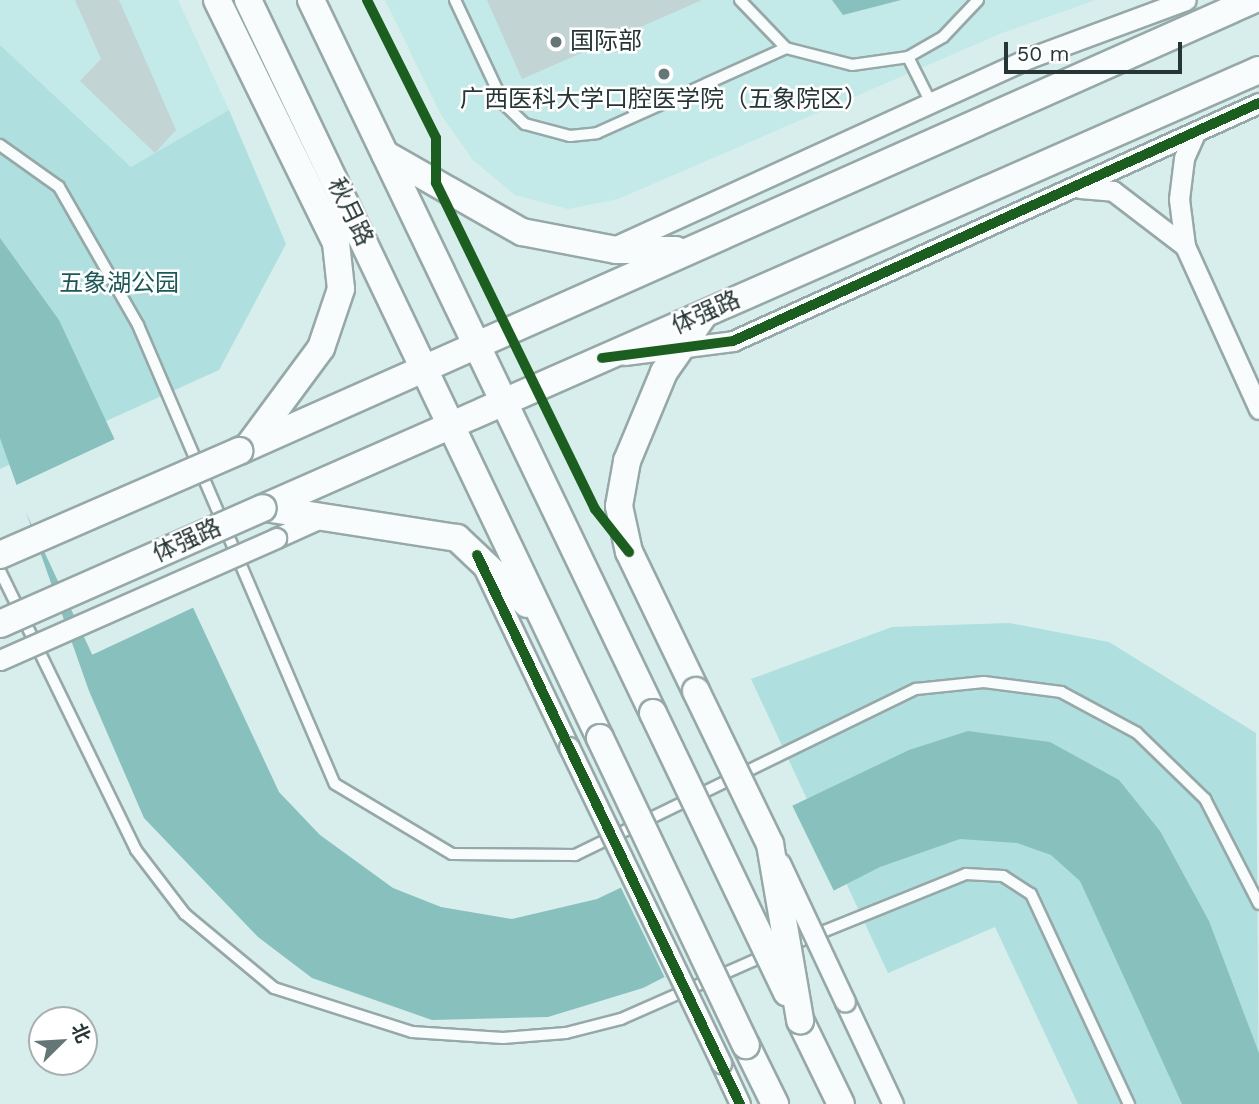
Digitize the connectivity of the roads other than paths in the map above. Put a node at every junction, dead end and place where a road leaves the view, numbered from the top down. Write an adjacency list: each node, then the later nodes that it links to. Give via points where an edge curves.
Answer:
1 (217, 0): 29 (main road, via 336,243 341,289 321,348)
2 (248, 0): 25 (main road, 秋月路)
3 (312, 0): 16 (main road)
4 (455, 0): 9 (lane, via 504,104 525,124 570,136 597,133)
5 (740, 0): 9 (lane)
6 (978, 0): 10 (lane, via 943,37)
7 (1186, 0): 12 (street)
8 (1253, 0): 20 (main road)
9 (786, 48): 10 (lane, via 852,65)
10 (908, 57): 12 (lane)
11 (1259, 70): 21 (main road, 体强路)
12 (931, 103): 19 (street)
13 (1259, 103): 14 (street)
14 (1195, 133): 17 (street); 18 (street, via 1184,158 1180,200)
15 (0, 145): 39 (lane, via 59,187 138,324 335,785 452,853 575,855 916,689 984,682 1061,692 1137,733 1205,799)
16 (385, 154): 19 (main road, via 522,232); 22 (main road)
17 (1079, 188): 18 (street, via 1113,191); 23 (street, via 733,341)
18 (1185, 246): 27 (street)
19 (610, 249): 20 (main road)
20 (685, 250): 22 (main road)
21 (704, 314): 23 (main road); 24 (main road, 体强路)
22 (474, 342): 25 (main road); 26 (main road)
23 (680, 348): 24 (street); 38 (main road, bridge, via 627,460 619,506 629,552)
24 (603, 358): 26 (main road, 体强路)
25 (424, 365): 28 (main road, 秋月路); 29 (main road)
26 (503, 403): 28 (main road, 体强路); 40 (main road, bridge)
27 (1259, 409)
28 (451, 425): 30 (main road, 体强路); 36 (main road, 秋月路)
29 (243, 449): 32 (main road, bridge)
30 (263, 508): 31 (main road); 35 (main road, 体强路, bridge)
31 (325, 516): 33 (main road, via 457,538); 37 (street, bridge)
32 (0, 555)
33 (477, 555): 36 (main road); 41 (street, bridge)
34 (0, 570): 45 (lane, via 136,850 185,915 274,988 433,1036 566,1033 669,1000 863,911 966,874 1003,876 1031,894)
35 (0, 624)
36 (547, 626): 42 (main road, 秋月路, bridge)
37 (0, 660)
38 (770, 844): 40 (main road, bridge); 44 (street, bridge)
39 (1259, 904)
40 (800, 1020): 43 (main road)
41 (740, 1104)
42 (775, 1104)
43 (841, 1104)
44 (893, 1104)
45 (1129, 1104)

